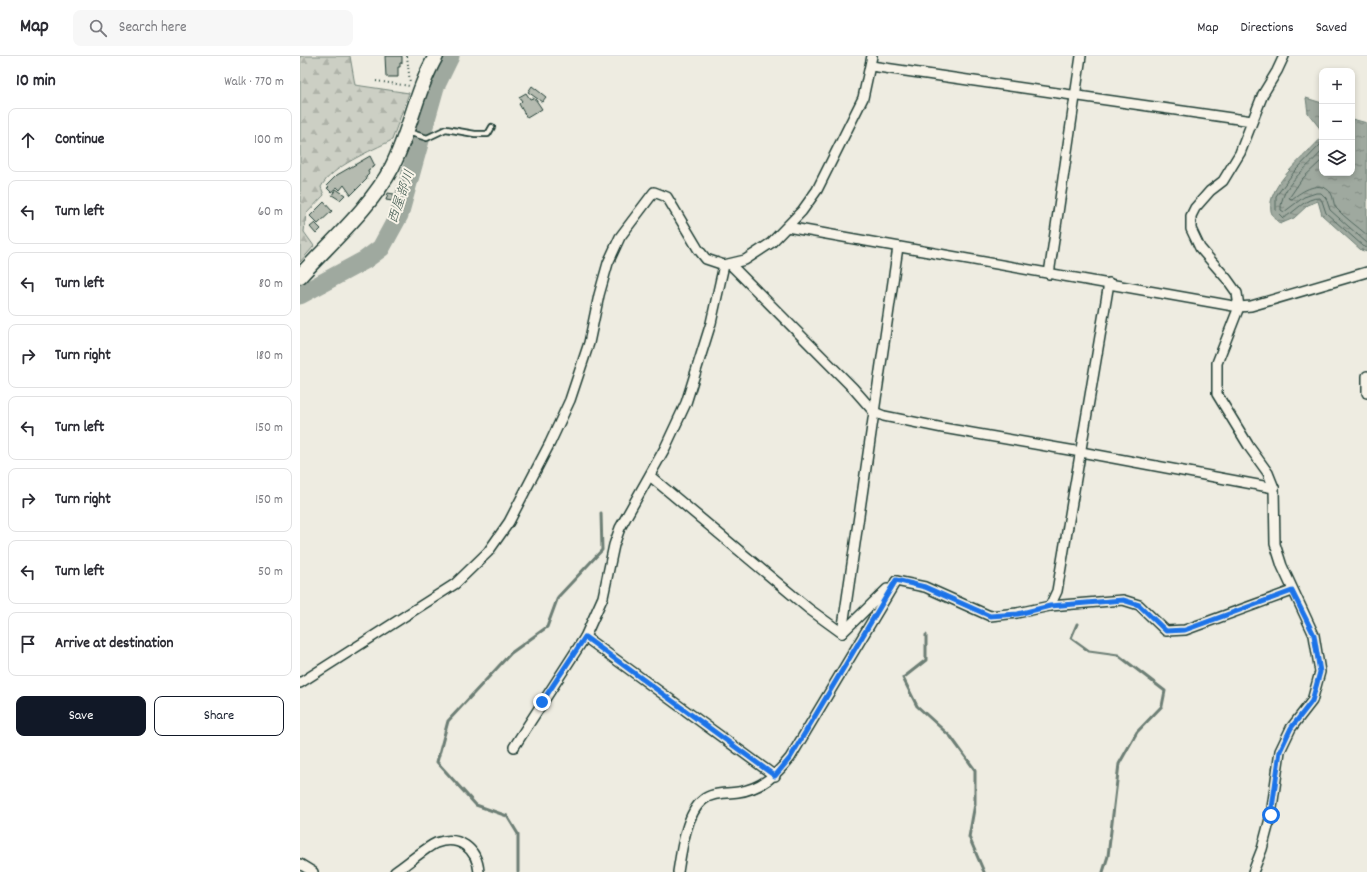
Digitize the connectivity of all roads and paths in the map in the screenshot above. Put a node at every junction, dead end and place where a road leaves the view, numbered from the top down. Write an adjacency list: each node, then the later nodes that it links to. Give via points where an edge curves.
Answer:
1 (407, 56): 8 (path)
2 (436, 56): 8 (main road)
3 (872, 56): 6 (street)
4 (1081, 56): 9 (street)
5 (1284, 56): 10 (street, via 1263,94)
6 (871, 66): 9 (street); 13 (street, via 863,98 817,190)
7 (376, 81): 8 (path)
8 (415, 88): 12 (main road)
9 (1076, 96): 10 (street); 17 (street)
10 (1252, 121): 20 (street, via 1240,153 1223,181 1210,191 1191,216 1191,229 1200,248 1233,288)
11 (492, 127): 12 (lane, via 488,134 446,129 427,138)
12 (409, 133): 18 (main road, via 375,195)
13 (786, 228): 14 (street); 15 (street, via 745,260)
14 (898, 247): 17 (street); 23 (street)
15 (727, 264): 23 (street); 25 (street, via 686,403); 32 (street, via 706,259 667,198 654,192 620,237 608,263 598,295 589,343 570,400 509,522 488,552 455,584)
16 (1367, 272): 20 (street, via 1251,306)
17 (1049, 274): 19 (street)
18 (300, 276)
19 (1109, 284): 20 (street); 24 (street)
20 (1239, 307): 26 (street, via 1217,363 1217,394 1268,473)
21 (1367, 376): 22 (street)
22 (1367, 393)
23 (874, 412): 24 (street, via 943,428); 30 (street)
24 (1081, 452): 26 (street); 29 (street, via 1057,592)
25 (650, 476): 30 (street, via 809,609); 31 (street, via 620,528 603,597)
26 (1274, 488): 28 (street, via 1275,544)
27 (896, 580): 29 (street, via 925,587 990,616 1018,614); 30 (street); 34 (street, via 790,758)
28 (1292, 591): 29 (street, via 1185,630 1166,631 1139,605 1123,600); 40 (street, via 1314,635 1320,672 1312,701 1291,728 1280,751 1271,815)
29 (1050, 606)
30 (842, 633)
31 (585, 637): 33 (street); 34 (street)
32 (300, 683)
33 (514, 747)
34 (775, 776): 39 (street, via 752,790 710,795 701,801 690,821)
35 (300, 864): 36 (street)
36 (313, 872)
37 (395, 872): 38 (street, via 435,844 450,841 463,843 474,854)
38 (479, 872)
39 (678, 872)
40 (1253, 872)

